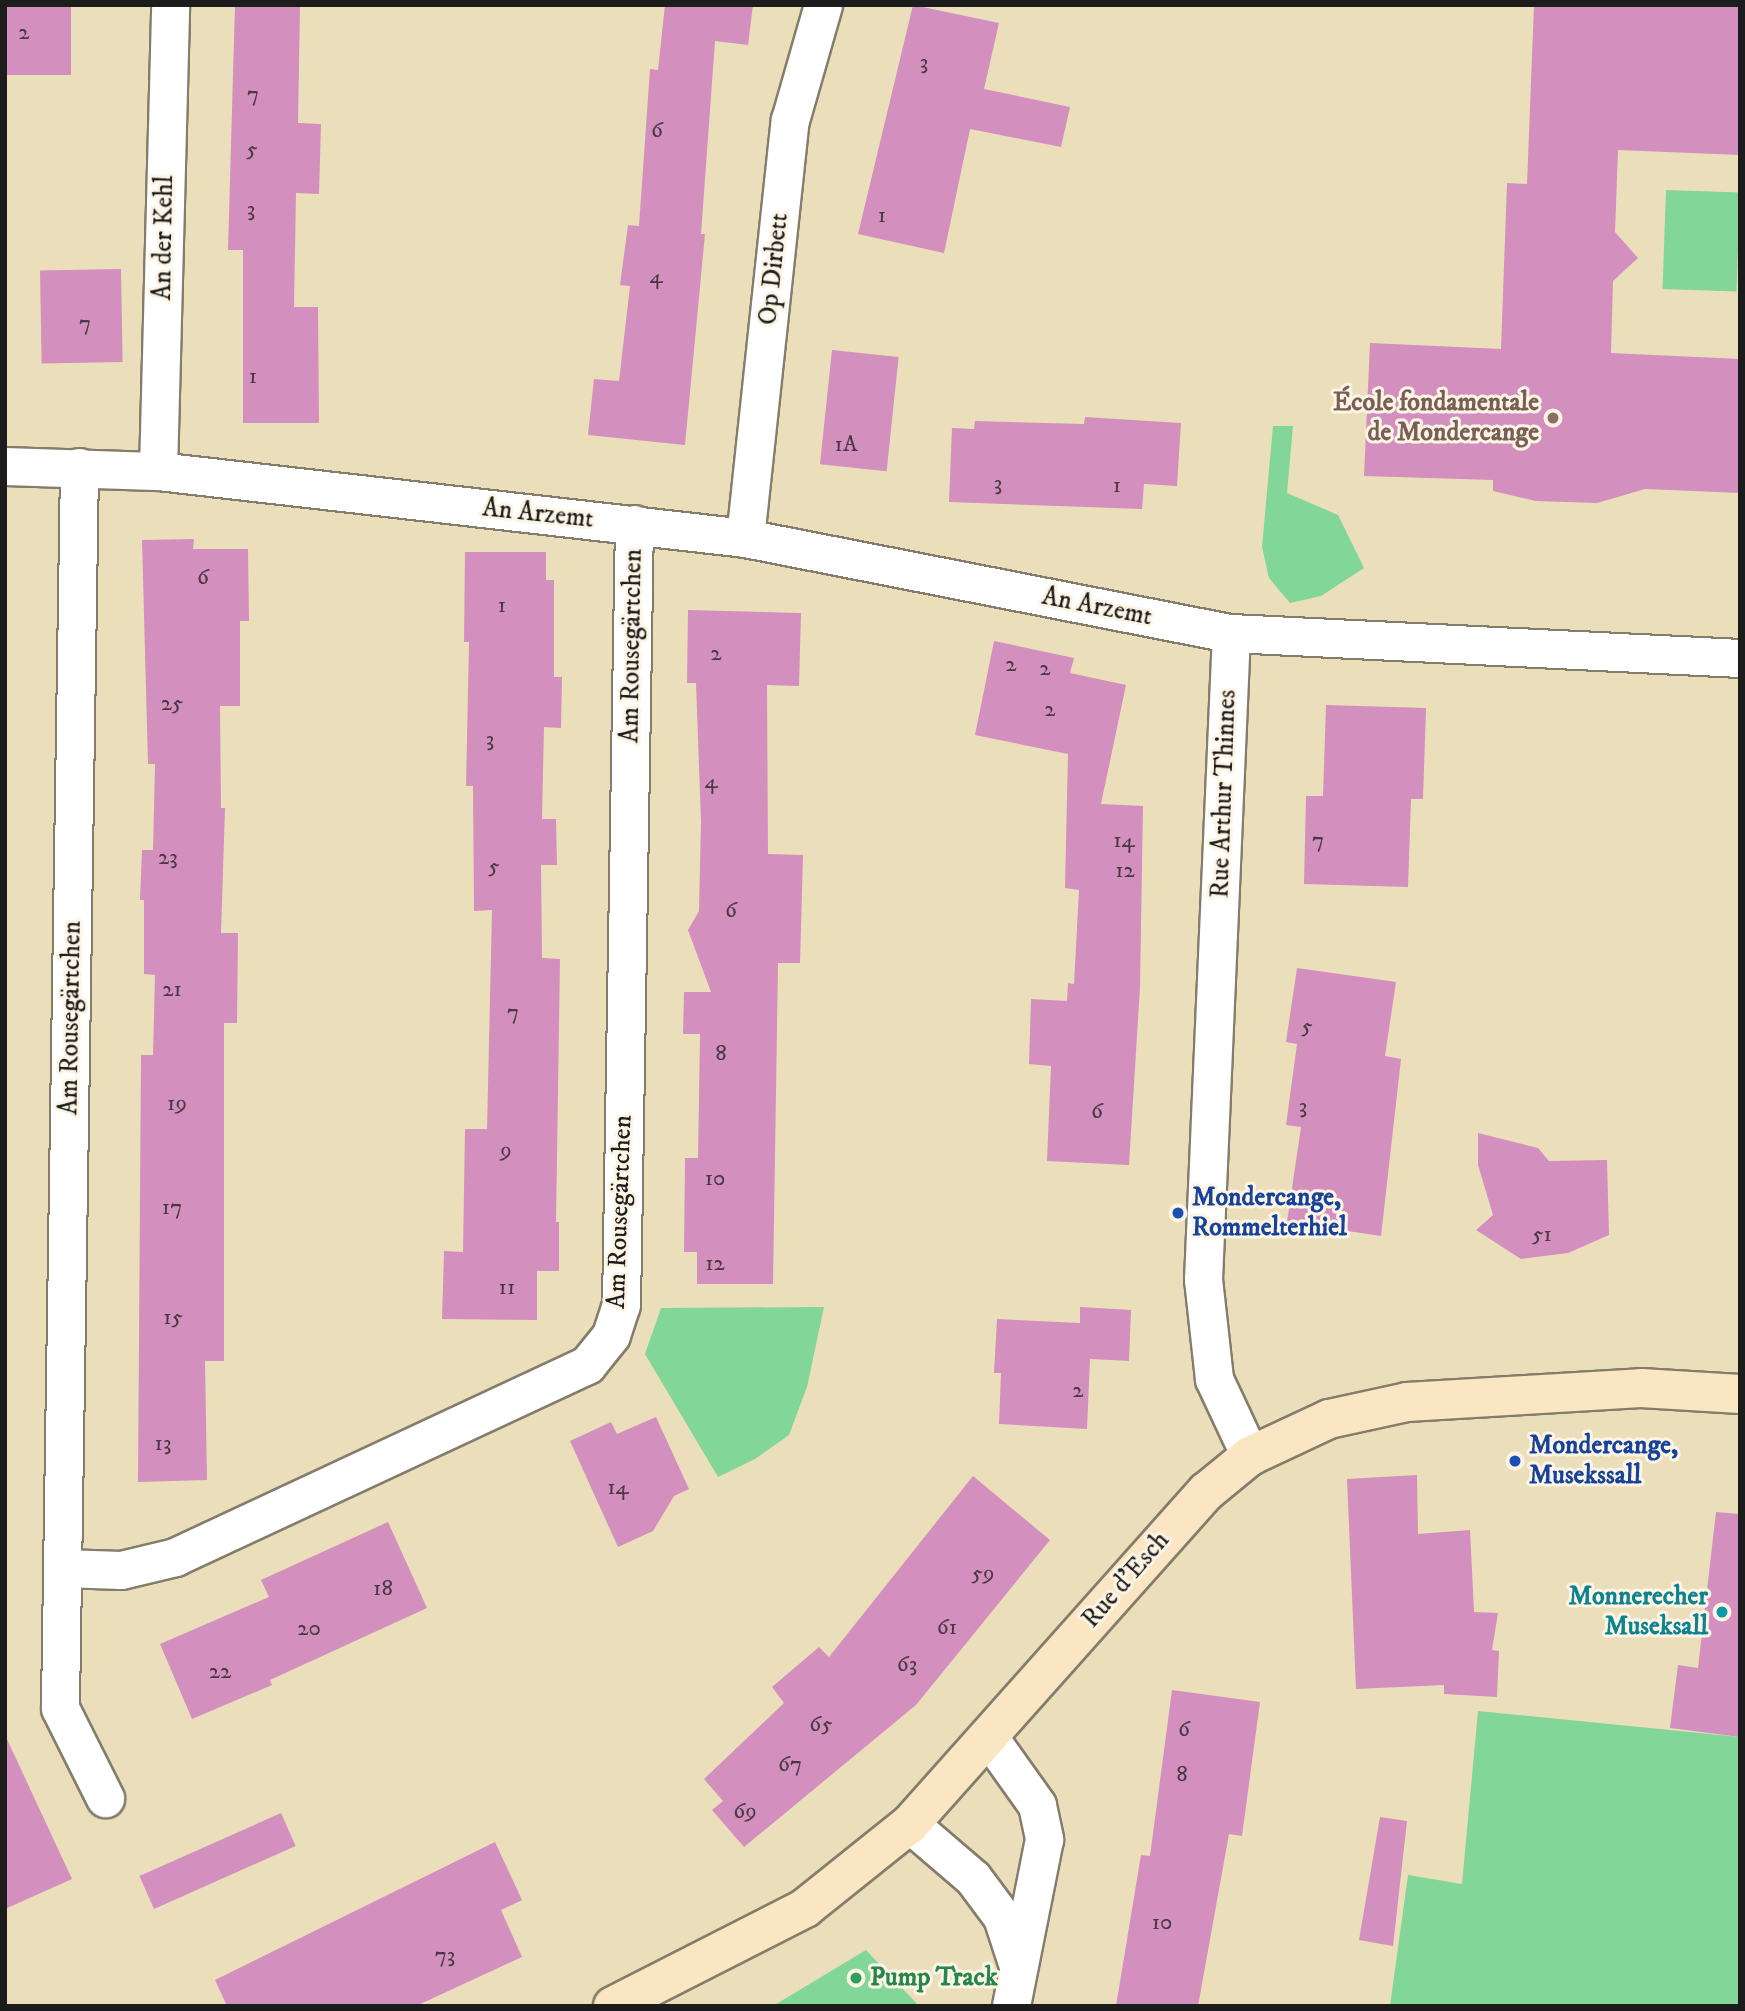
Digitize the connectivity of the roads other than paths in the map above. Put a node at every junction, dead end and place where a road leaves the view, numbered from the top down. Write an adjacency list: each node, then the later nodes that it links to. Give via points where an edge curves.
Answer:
1 (170, 5): 5 (street, An der Kehl)
2 (823, 5): 7 (street, Op Dirbett, via 790,120)
3 (5, 466): 4 (street, An Arzemt)
4 (79, 467): 5 (street, An Arzemt); 12 (street, Am Rousegärtchen)
5 (158, 471): 6 (street, An Arzemt)
6 (634, 524): 7 (street, An Arzemt); 12 (street, Am Rousegärtchen, via 621,1305 611,1335 587,1365 175,1557 121,1570)
7 (745, 538): 8 (street, An Arzemt)
8 (1231, 633): 9 (street); 11 (street, Rue Arthur Thinnes, via 1203,1279 1213,1379)
9 (1740, 658)
10 (1740, 1394): 11 (main road, Rue d'Esch, via 1641,1388 1408,1402 1329,1419)
11 (1250, 1456): 13 (main road, Rue d'Esch, via 1206,1492)
12 (63, 1569): 14 (street, Am Rousegärtchen, via 60,1708)
13 (990, 1739): 15 (main road, Rue d'Esch); 16 (street, via 1037,1805 1044,1839)
14 (104, 1798)
15 (911, 1825): 16 (street, via 973,1878 1002,1917); 17 (main road, Rue d'Esch, via 805,1908)
16 (1020, 1970): 18 (street)
17 (613, 2006)
18 (1011, 2006)

